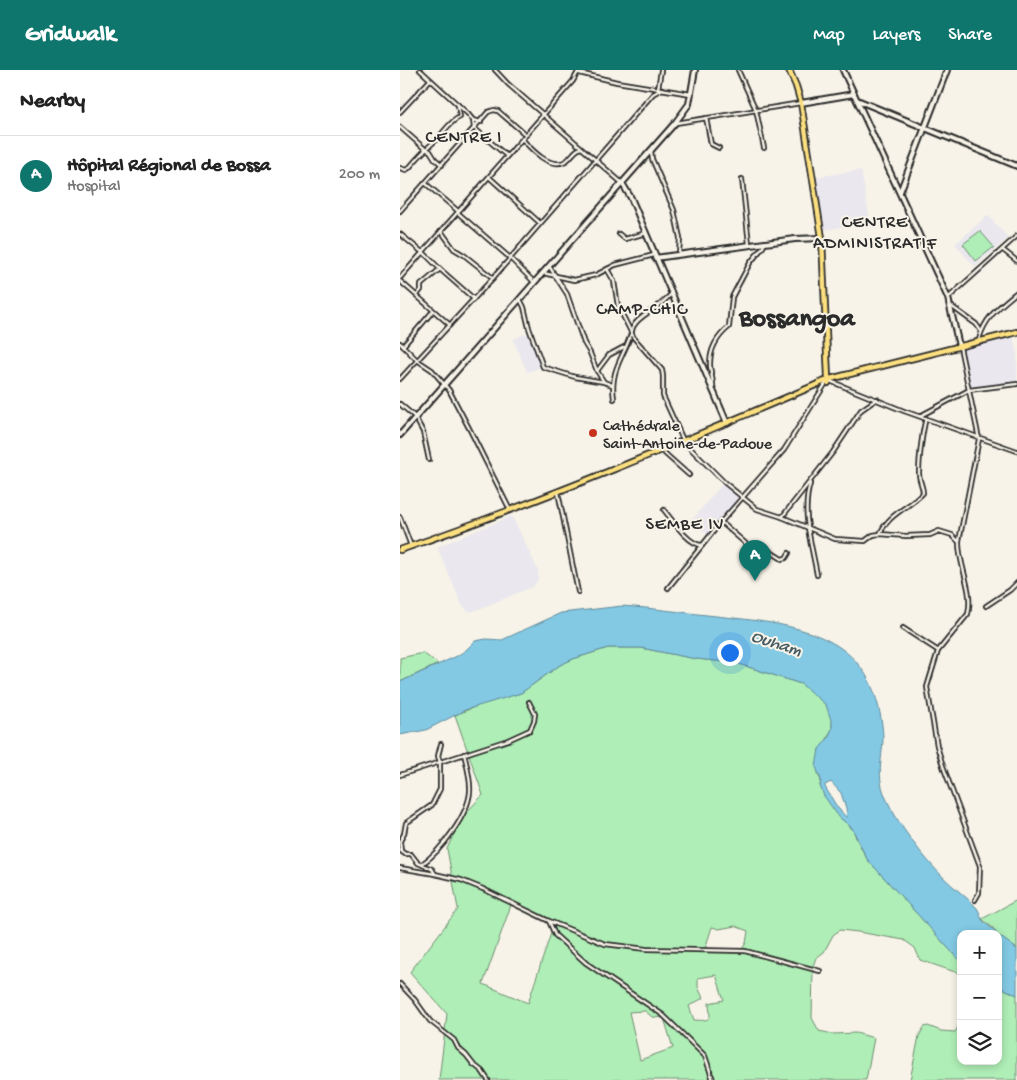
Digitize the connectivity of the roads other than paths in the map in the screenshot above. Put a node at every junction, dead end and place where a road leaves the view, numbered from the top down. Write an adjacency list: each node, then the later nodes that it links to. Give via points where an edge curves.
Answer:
1 (420, 70): 10 (street)
2 (495, 70): 19 (street)
3 (661, 70): 11 (street)
4 (695, 70): 12 (street)
5 (738, 70): 17 (street)
6 (789, 70): 15 (main road)
7 (844, 70): 13 (street)
8 (948, 70): 26 (street)
9 (579, 71): 11 (street); 19 (street)
10 (430, 80): 16 (street); 18 (street)
11 (660, 89): 12 (street); 35 (street)
12 (691, 94): 23 (street, via 689,104)
13 (854, 94): 14 (street); 15 (street)
14 (857, 100): 26 (street); 43 (street)
15 (801, 103): 17 (street); 52 (main road)
16 (458, 105): 21 (street); 32 (street, via 460,117)
17 (756, 110): 20 (street); 31 (street)
18 (400, 112)
19 (543, 114): 27 (street); 29 (street)
20 (706, 118): 23 (street); 30 (street, via 712,144)
21 (473, 120): 22 (street); 25 (street)
22 (481, 122): 25 (street); 27 (street, via 488,112 498,111)
23 (675, 123): 33 (street)
24 (400, 126): 32 (street)
25 (474, 128): 34 (street); 36 (street)
26 (924, 129): 37 (street); 43 (street)
27 (526, 135): 28 (street)
28 (522, 139): 29 (street, via 544,160 560,163); 34 (street)
29 (581, 148): 35 (street)
30 (719, 148)
31 (764, 148)
32 (425, 149): 36 (street); 38 (street, via 409,168)
33 (651, 150): 42 (street); 57 (street, via 674,210 680,238)
34 (507, 156): 39 (street)
35 (595, 160): 42 (street); 46 (street)
36 (442, 164): 41 (street)
37 (1017, 166)
38 (400, 168)
39 (489, 177): 45 (street); 46 (street)
40 (742, 179): 54 (street)
41 (426, 183): 44 (street); 45 (street)
42 (622, 184): 48 (street); 61 (street)
43 (900, 192): 74 (street)
44 (400, 211)
45 (458, 212): 47 (street); 59 (street)
46 (540, 223): 59 (street)
47 (440, 232): 56 (street); 66 (street, via 454,249)
48 (646, 233): 50 (street, via 625,239); 58 (street)
49 (400, 234): 56 (street)
50 (619, 234)
51 (1017, 236): 55 (street)
52 (822, 238): 53 (street); 87 (main road)
53 (765, 243): 54 (street); 92 (street, via 732,297 729,326 714,346 710,364)
54 (749, 244): 57 (street)
55 (1003, 250): 60 (street); 74 (street)
56 (423, 252): 62 (street); 67 (street)
57 (679, 256): 58 (street)
58 (655, 257): 63 (street); 70 (street)
59 (510, 258): 66 (street); 68 (street)
60 (1017, 262)
61 (549, 266): 64 (street); 65 (street)
62 (440, 269): 71 (street, via 421,286); 72 (street)
63 (607, 269): 65 (street, via 574,280); 79 (street, via 614,281 618,306)
64 (542, 273): 65 (street); 68 (street)
65 (556, 277): 85 (street, via 567,294)
66 (492, 278): 72 (street)
67 (400, 280): 71 (street)
68 (534, 282): 73 (street)
69 (1017, 292): 77 (street, via 997,308)
70 (672, 294): 79 (street, via 635,322); 92 (street)
71 (416, 296): 75 (street)
72 (474, 299): 76 (street)
73 (520, 299): 88 (street, via 542,367); 91 (street)
74 (949, 300): 77 (street); 82 (street)
75 (433, 311): 76 (street); 81 (street)
76 (450, 325): 84 (street)
77 (981, 332): 80 (street)
78 (1017, 332): 80 (main road)
79 (631, 333): 83 (street); 103 (street, via 662,370 663,396)
80 (979, 342): 82 (main road)
81 (402, 344): 84 (street)
82 (960, 346): 87 (main road); 93 (street)
83 (624, 347): 85 (street, via 609,355); 90 (street)
84 (417, 360): 86 (street); 91 (street, via 432,370)
85 (597, 371): 88 (street)
86 (400, 379)
87 (828, 380): 95 (street); 100 (main road); 110 (street, via 784,450)
88 (604, 382): 90 (street)
89 (1017, 384): 93 (street)
90 (612, 385): 94 (street)
91 (443, 386): 98 (street); 112 (street, via 449,390)
92 (713, 390): 100 (street)
93 (969, 390): 97 (street); 102 (street)
94 (614, 399)
95 (877, 399): 97 (street); 108 (street, via 861,410)
96 (400, 404): 98 (street)
97 (920, 416): 99 (street)
98 (415, 417): 101 (street); 106 (street, via 424,432)
99 (926, 418): 102 (street); 117 (street, via 919,475 923,493 890,518)
100 (727, 423): 103 (main road)
101 (400, 435)
102 (979, 439): 105 (street); 118 (street)
103 (684, 442): 104 (main road); 110 (street)
104 (662, 451): 107 (street); 109 (main road)
105 (1017, 451)
106 (429, 460)
107 (689, 475)
108 (810, 482): 114 (street); 116 (street, via 807,496)
109 (558, 492): 112 (main road); 126 (street)
110 (742, 498): 114 (street, via 757,509); 115 (street)
111 (664, 510): 119 (street, via 683,534 698,546)
112 (511, 511): 120 (main road)
113 (400, 517): 120 (street)
114 (782, 517): 116 (street)
115 (721, 522): 119 (street); 122 (street, via 752,549 763,547 782,559)
116 (809, 529): 117 (street, via 827,537 865,541); 123 (street)
117 (880, 534): 118 (street, via 930,535 939,531)
118 (959, 541): 129 (street, via 958,553 969,597 969,611)
119 (702, 545): 125 (street)
120 (411, 546): 121 (main road)
121 (400, 550)
122 (789, 553)
123 (817, 575)
124 (1017, 583): 127 (street)
125 (668, 588)
126 (578, 592)
127 (986, 606)
128 (903, 628): 129 (street)
129 (938, 651): 139 (street, via 927,693 943,766 980,866 979,893)
130 (529, 702): 132 (street, via 535,714 530,730)
131 (441, 744): 133 (street)
132 (464, 754): 133 (street); 136 (street, via 470,783 468,802 449,837)
133 (440, 762): 134 (street); 135 (street, via 440,790 432,804 406,823)
134 (400, 775)
135 (400, 842): 136 (street, via 405,854 411,854)
136 (422, 864): 138 (street)
137 (400, 868): 138 (street)
138 (435, 874): 140 (street, via 483,889)
139 (975, 900)
140 (549, 921): 141 (street, via 614,946 745,951); 144 (street, via 555,935 586,963 663,1015 705,1056)
141 (820, 971)
142 (400, 984): 143 (street)
143 (488, 1080)
144 (713, 1080)

